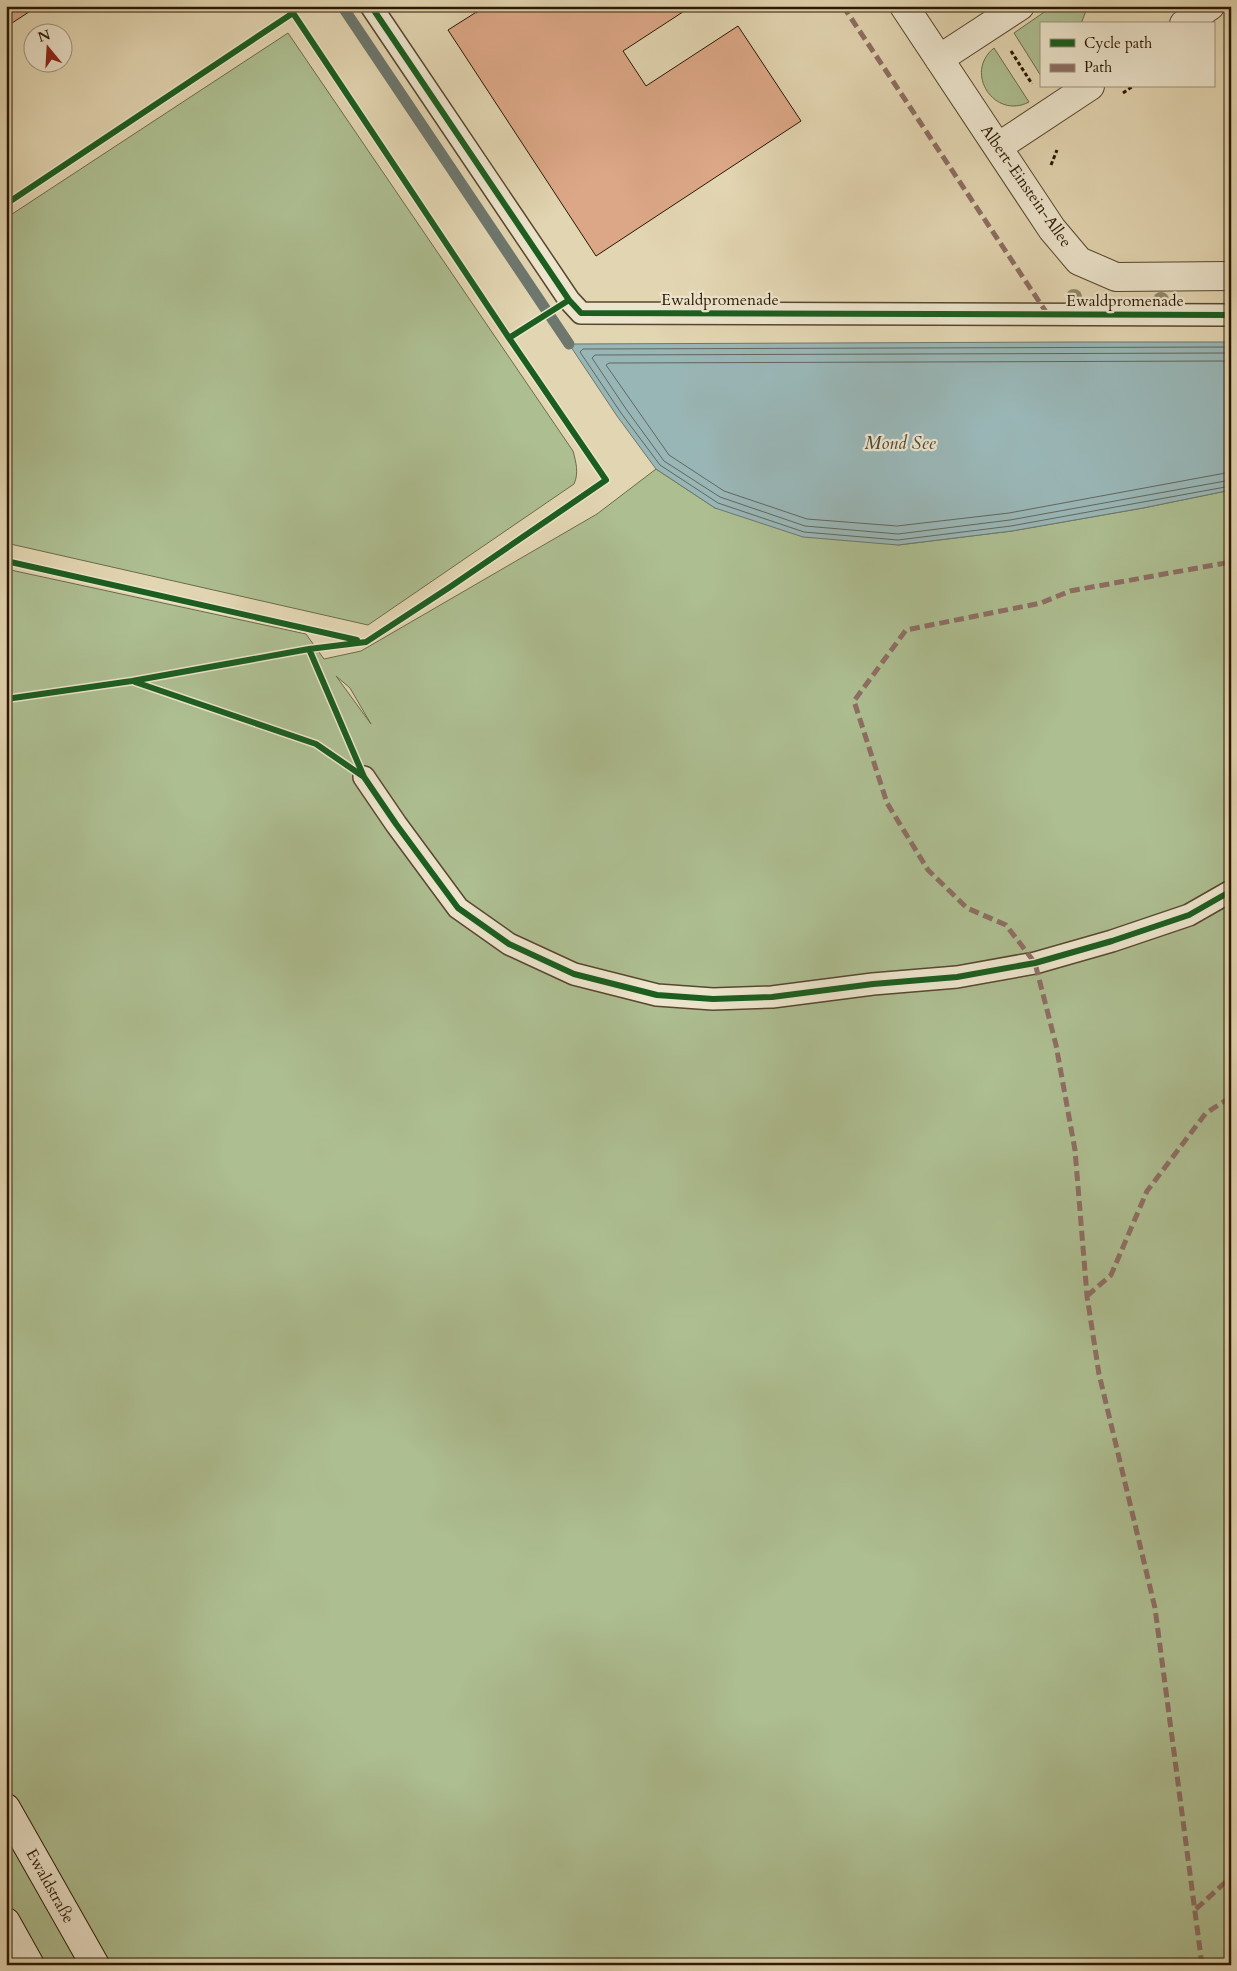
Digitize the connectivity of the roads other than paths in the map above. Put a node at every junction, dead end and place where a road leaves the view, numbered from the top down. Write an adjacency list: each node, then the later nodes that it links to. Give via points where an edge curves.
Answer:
1 (371, 6): 10 (lane, Ewaldpromenade, via 580,313)
2 (904, 6): 6 (street, Albert-Einstein-Allee)
3 (1020, 6): 6 (street)
4 (1210, 6): 5 (street)
5 (1187, 22)
6 (939, 59): 8 (street, Albert-Einstein-Allee)
7 (1087, 88): 8 (street)
8 (998, 147): 9 (street, Albert-Einstein-Allee, via 1052,229 1079,261 1116,277)
9 (1231, 276)
10 (1231, 315)
11 (364, 777): 12 (lane, via 458,908 509,944 574,974 657,995 713,999 772,997 957,977 1035,962 1112,941 1189,915)
12 (1231, 891)
13 (6, 1808): 16 (street, Ewaldstraße)
14 (6, 1922): 15 (street)
15 (30, 1965)
16 (95, 1965)

